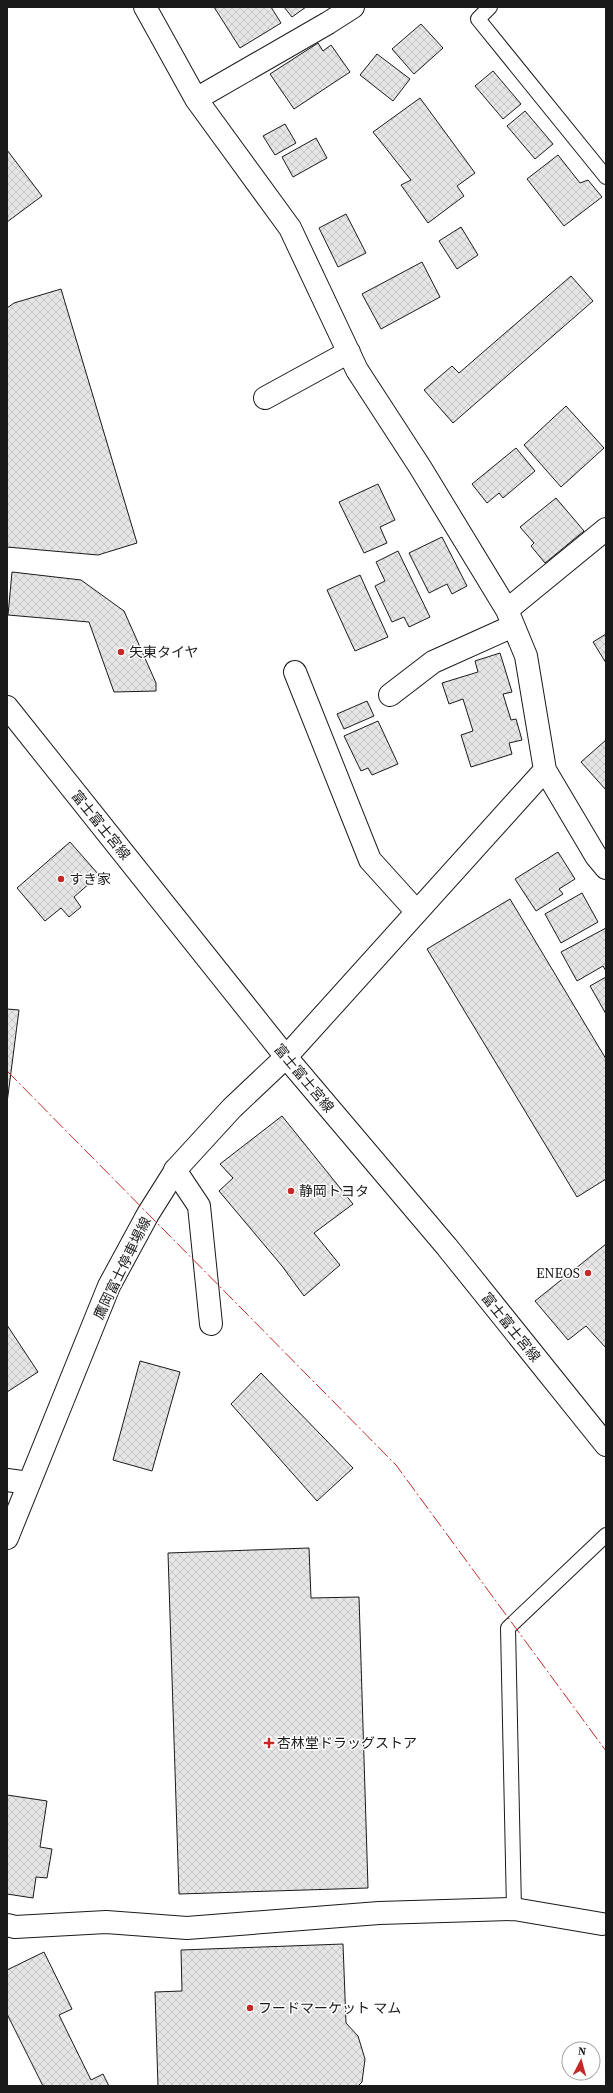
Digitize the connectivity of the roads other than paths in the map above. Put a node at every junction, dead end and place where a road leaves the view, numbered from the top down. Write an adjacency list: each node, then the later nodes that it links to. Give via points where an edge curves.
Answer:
1 (145, 7): 4 (street)
2 (353, 7): 4 (street)
3 (490, 7): 5 (lane, via 478,19)
4 (196, 99): 6 (street, via 290,228)
5 (606, 177)
6 (349, 352): 7 (street); 9 (street, via 357,370 420,467)
7 (265, 398)
8 (606, 529): 9 (street)
9 (510, 618): 11 (street, via 433,662); 13 (street, via 526,656)
10 (295, 672): 15 (street, via 370,860)
11 (390, 695)
12 (7, 707): 16 (street, 富士富士宮線)
13 (545, 770): 14 (street, via 596,856); 15 (street, 鷹岡富士停車場線)
14 (606, 868)
15 (417, 912): 16 (street, 鷹岡富士停車場線)
16 (286, 1057): 17 (street, 鷹岡富士停車場線, via 232,1108); 19 (street, 富士富士宮線, via 447,1247)
17 (175, 1170): 18 (street, via 199,1206); 21 (street, 鷹岡富士停車場線, via 148,1214 110,1286)
18 (211, 1324)
19 (606, 1445)
20 (7, 1480): 21 (street)
21 (29, 1483): 23 (street, 鷹岡富士停車場線)
22 (606, 1535): 24 (lane, via 508,1628)
23 (7, 1538)
24 (514, 1909): 25 (street); 26 (street, via 379,1913 187,1928 106,1922 15,1927)
25 (602, 1924)
26 (7, 1925)

